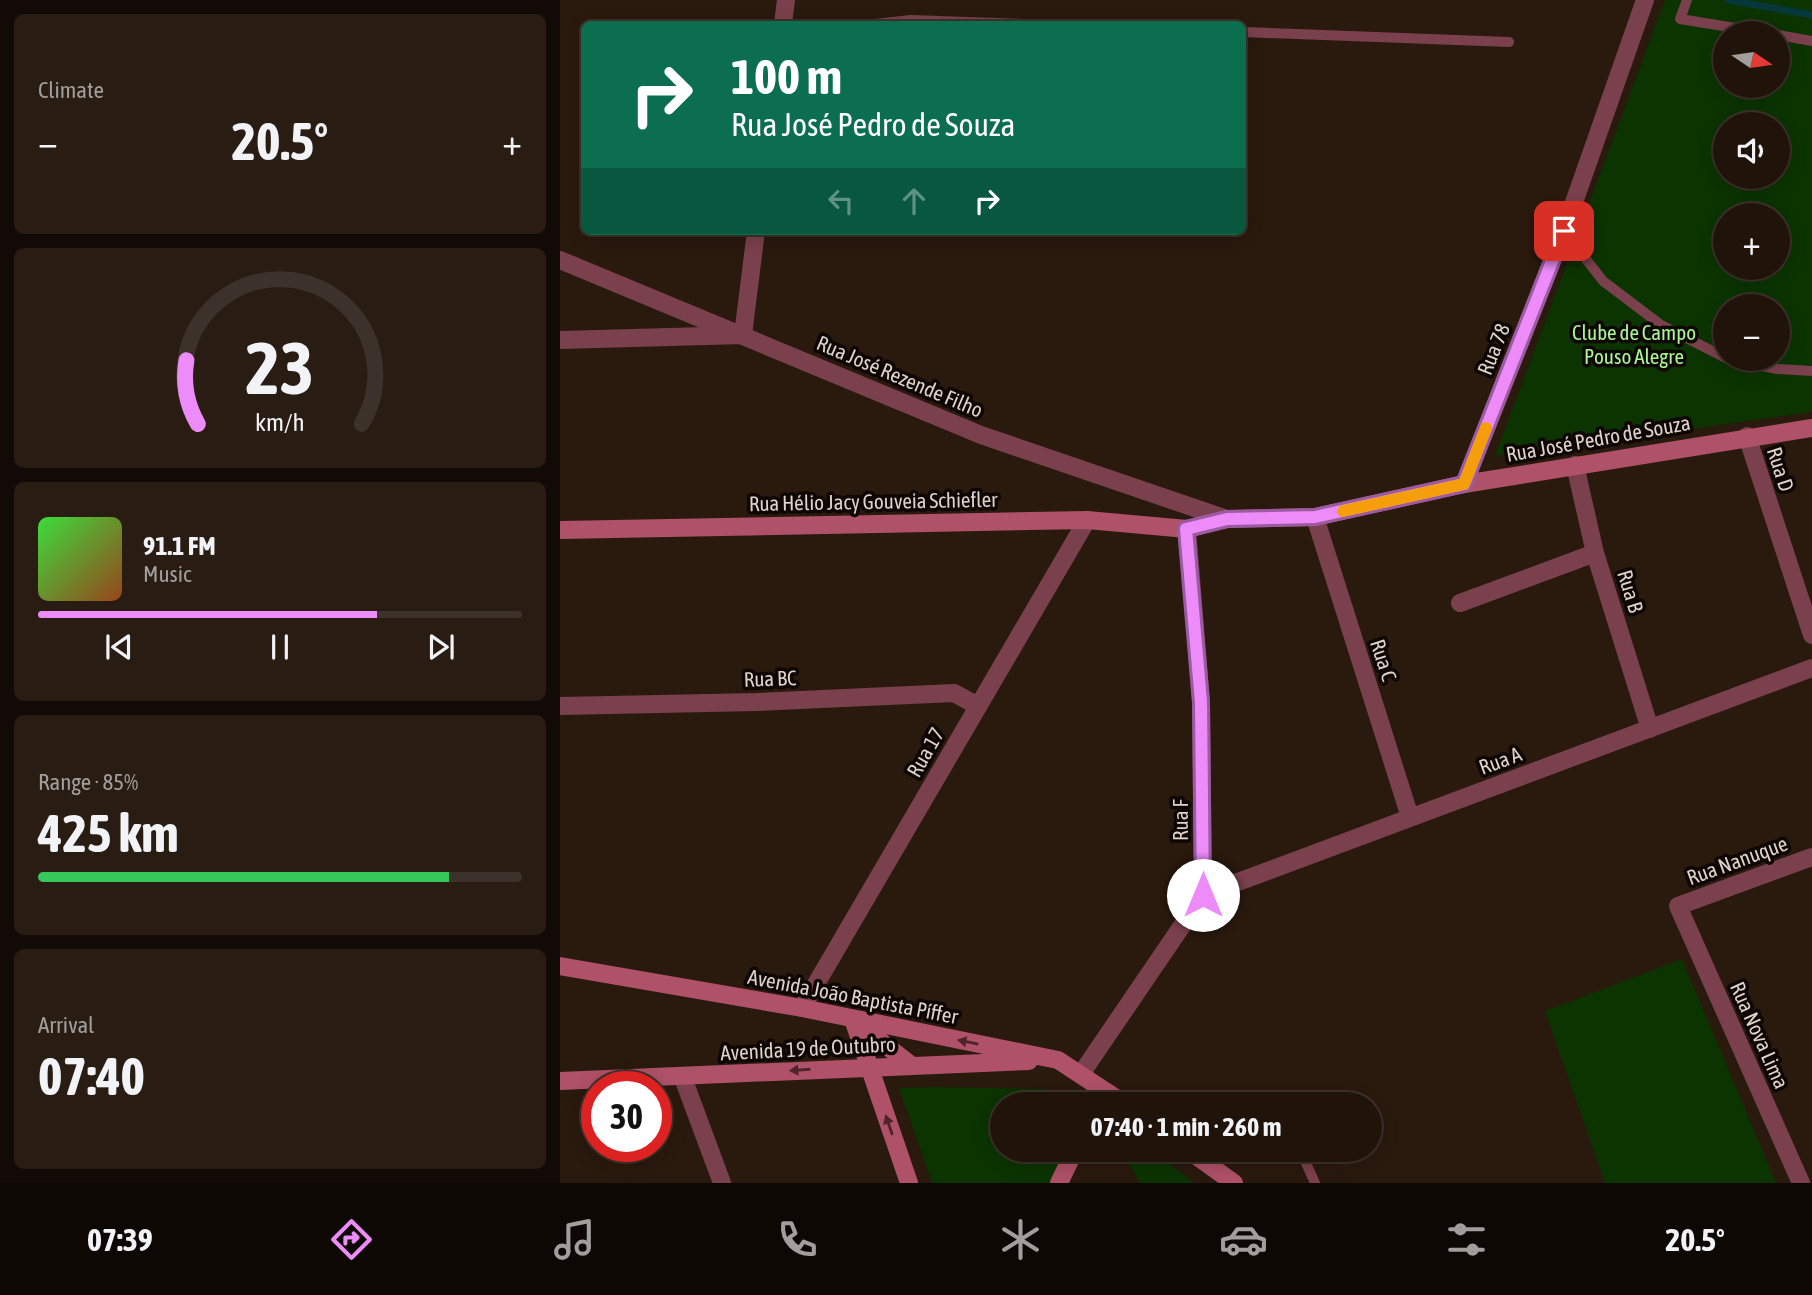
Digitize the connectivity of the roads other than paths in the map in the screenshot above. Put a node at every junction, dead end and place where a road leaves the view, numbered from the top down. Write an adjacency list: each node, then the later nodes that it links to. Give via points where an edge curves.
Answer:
1 (786, 0): 4 (street)
2 (1645, 0): 12 (street, Rua 78)
3 (1687, 0): 7 (lane, via 1680,19)
4 (783, 21)
5 (902, 21): 6 (lane)
6 (940, 21)
7 (1713, 24)
8 (1246, 32): 11 (lane)
9 (1790, 37): 10 (lane)
10 (1812, 41)
11 (1509, 42)
12 (1564, 231): 17 (lane, via 1603,281 1661,325); 23 (street, Rua 78)
13 (756, 235): 15 (street)
14 (560, 260): 15 (street, Rua José Rezende Filho)
15 (743, 335): 16 (street); 25 (street, Rua José Rezende Filho, via 981,435)
16 (560, 340)
17 (1713, 351)
18 (1790, 370): 19 (lane)
19 (1812, 371)
20 (1812, 428): 21 (street, Rua José Pedro de Souza)
21 (1747, 436): 22 (street, Rua José Pedro de Souza); 31 (street, Rua D)
22 (1574, 465): 23 (street, Rua José Pedro de Souza); 29 (street, Rua B)
23 (1464, 484): 24 (street, Rua José Pedro de Souza)
24 (1315, 517): 25 (street, Rua José Pedro de Souza); 36 (street, Rua C)
25 (1227, 519): 27 (street, Rua José Pedro de Souza)
26 (1087, 520): 27 (street, Rua Hélio Jacy Gouveia Schiefler); 28 (street, Rua Hélio Jacy Gouveia Schiefler); 34 (street, Rua 17)
27 (1186, 529): 38 (street, Rua F, via 1201,702)
28 (560, 530)
29 (1595, 553): 30 (street); 35 (street, Rua B)
30 (1460, 603)
31 (1812, 635)
32 (1812, 668): 35 (street, Rua A)
33 (560, 706): 34 (street, Rua BC, via 954,693)
34 (978, 706): 41 (street, Rua 17)
35 (1650, 729): 36 (street, Rua A)
36 (1410, 817): 38 (street, Rua A)
37 (1812, 857): 39 (street, Rua Nanuque)
38 (1203, 895): 46 (street)
39 (1678, 906): 58 (street, Rua Nova Lima)
40 (560, 966): 41 (street, Avenida João Baptista Píffer)
41 (802, 1008): 42 (street, Avenida João Baptista Píffer)
42 (853, 1019): 43 (street, Avenida João Baptista Píffer, one-way to 42); 44 (street); 45 (street)
43 (1058, 1060): 44 (street, Avenida 19 de Outubro); 46 (street, Avenida João Baptista Píffer)
44 (911, 1065): 45 (street, Avenida 19 de Outubro)
45 (868, 1066): 47 (street, Avenida 19 de Outubro, one-way to 47); 54 (street, one-way to 45)
46 (1081, 1074): 49 (street, Avenida João Baptista Píffer)
47 (683, 1078): 48 (street, Avenida 19 de Outubro); 53 (street)
48 (560, 1080)
49 (1097, 1092)
50 (1069, 1162): 55 (street)
51 (1205, 1162): 56 (street)
52 (1305, 1162): 57 (lane)
53 (722, 1183)
54 (909, 1183)
55 (1059, 1183)
56 (1234, 1183)
57 (1315, 1183)
58 (1801, 1183)

